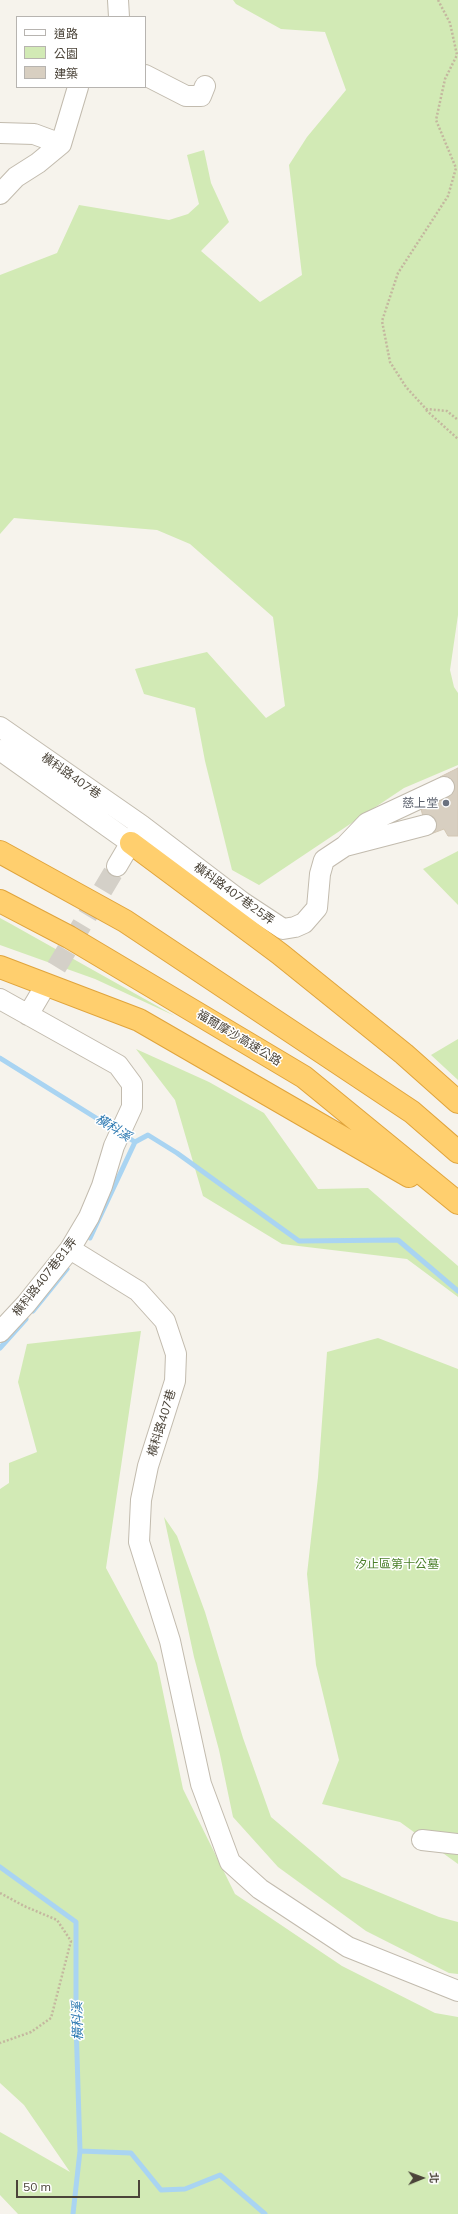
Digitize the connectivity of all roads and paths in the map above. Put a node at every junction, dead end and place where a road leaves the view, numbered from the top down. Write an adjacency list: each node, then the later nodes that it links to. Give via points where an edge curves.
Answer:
1 (118, 0): 3 (street)
2 (438, 0): 10 (path, via 450,22 457,55 445,79 436,120 456,168 448,196 398,273 382,322 390,362 406,387)
3 (119, 16)
4 (146, 75): 5 (street, via 186,96 201,96)
5 (205, 86)
6 (78, 88): 8 (street)
7 (0, 133): 8 (street, via 34,134)
8 (61, 144): 9 (street, via 16,177)
9 (0, 194)
10 (426, 409): 11 (path, via 446,411); 12 (path)
11 (458, 420)
12 (458, 439)
13 (0, 727): 17 (street, 橫科路407巷)
14 (0, 750): 17 (street)
15 (444, 787): 18 (street, via 367,823)
16 (426, 825): 18 (street, 橫科路407巷25弄)
17 (136, 834): 18 (street, 橫科路407巷25弄, via 283,929 295,927 311,918 317,908 324,860); 20 (street); 26 (highway, via 404,1054)
18 (345, 846)
19 (0, 852): 27 (highway, via 125,921 412,1112)
20 (117, 866)
21 (0, 901): 28 (highway, 福爾摩沙高速公路, via 68,938 304,1077)
22 (0, 967): 28 (highway, via 139,1020)
23 (41, 994): 25 (street)
24 (0, 999): 25 (street)
25 (28, 1015): 29 (street, 橫科路407巷81弄, via 118,1065 132,1084 132,1107 116,1141 89,1217)
26 (458, 1102)
27 (458, 1152)
28 (458, 1204)
29 (70, 1248): 30 (street, 橫科路407巷81弄, via 26,1304); 34 (street, 橫科路407巷, via 138,1291 165,1321 176,1354 175,1381 148,1466 141,1500 139,1542 170,1641 201,1784 230,1862 260,1889 348,1947)
30 (0, 1332)
31 (422, 1840): 32 (street)
32 (458, 1844)
33 (0, 1893): 35 (path, via 57,1920 71,1941 51,2018 31,2032)
34 (458, 1991)
35 (0, 2043)

